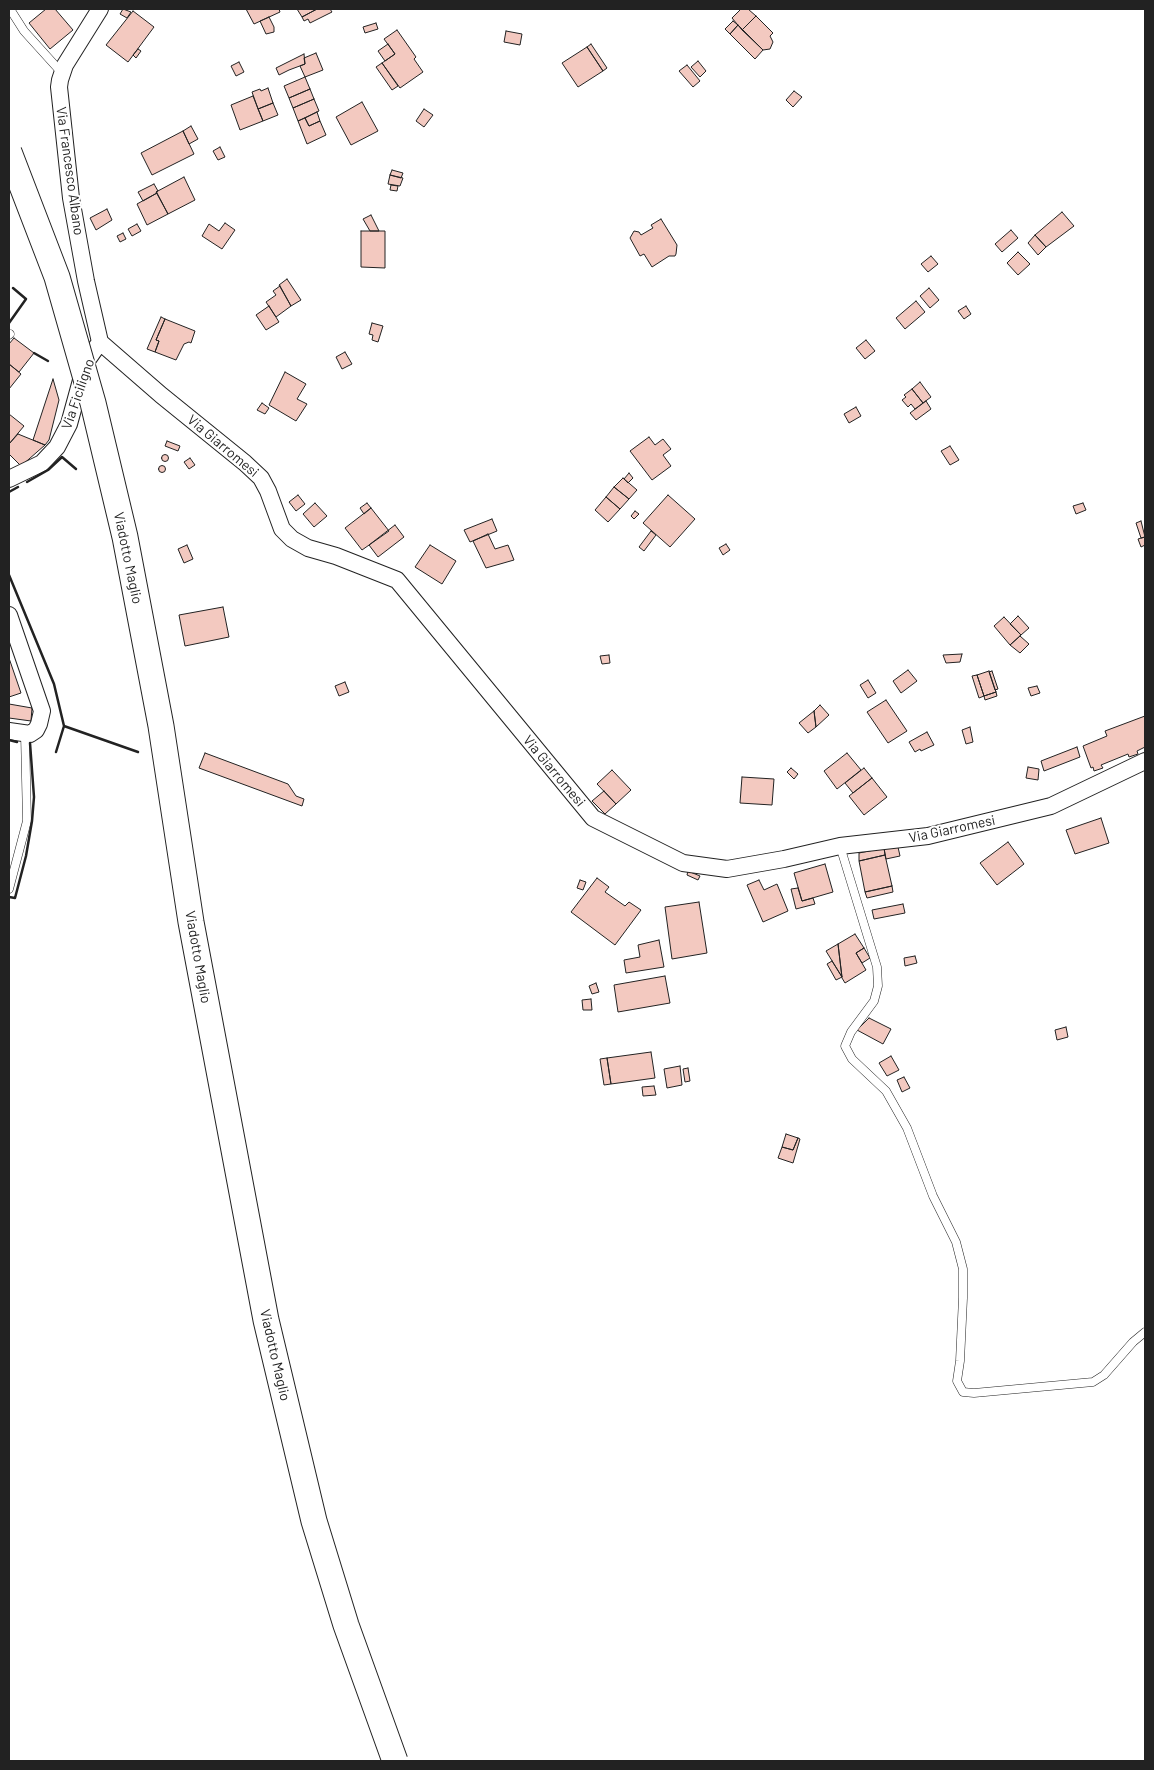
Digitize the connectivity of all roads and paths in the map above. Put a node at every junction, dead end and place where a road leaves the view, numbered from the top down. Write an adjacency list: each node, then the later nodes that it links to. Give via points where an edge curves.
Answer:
1 (10, 9): 3 (lane, via 24,31)
2 (100, 9): 3 (street, Via Francesco Albano)
3 (62, 73): 5 (street, Via Francesco Albano, via 60,95 71,198)
4 (9, 152): 13 (main road, Viadotto Maglio, bridge, via 57,277 93,403 125,537 159,717 190,922 266,1320 314,1521 346,1625)
5 (100, 342): 6 (street, Via Ficiligno, via 86,362 69,424 57,447 42,463); 10 (street, Via Giarromesi, via 261,478 282,529 292,539 308,548 397,580 593,818 683,863 727,869)
6 (9, 480)
7 (9, 614): 8 (street, via 42,711 36,730 30,734)
8 (17, 732): 11 (lane, via 28,821)
9 (1145, 760): 10 (street, Via Giarromesi, via 1051,806 928,836)
10 (840, 846): 12 (lane, via 877,967 878,986 874,1001 851,1032 845,1046 852,1059 886,1091 907,1128 933,1196 956,1242 963,1269 960,1361 956,1381 963,1392 974,1393 1093,1382 1104,1375)
11 (9, 890)
12 (1145, 1332)
13 (395, 1761)

